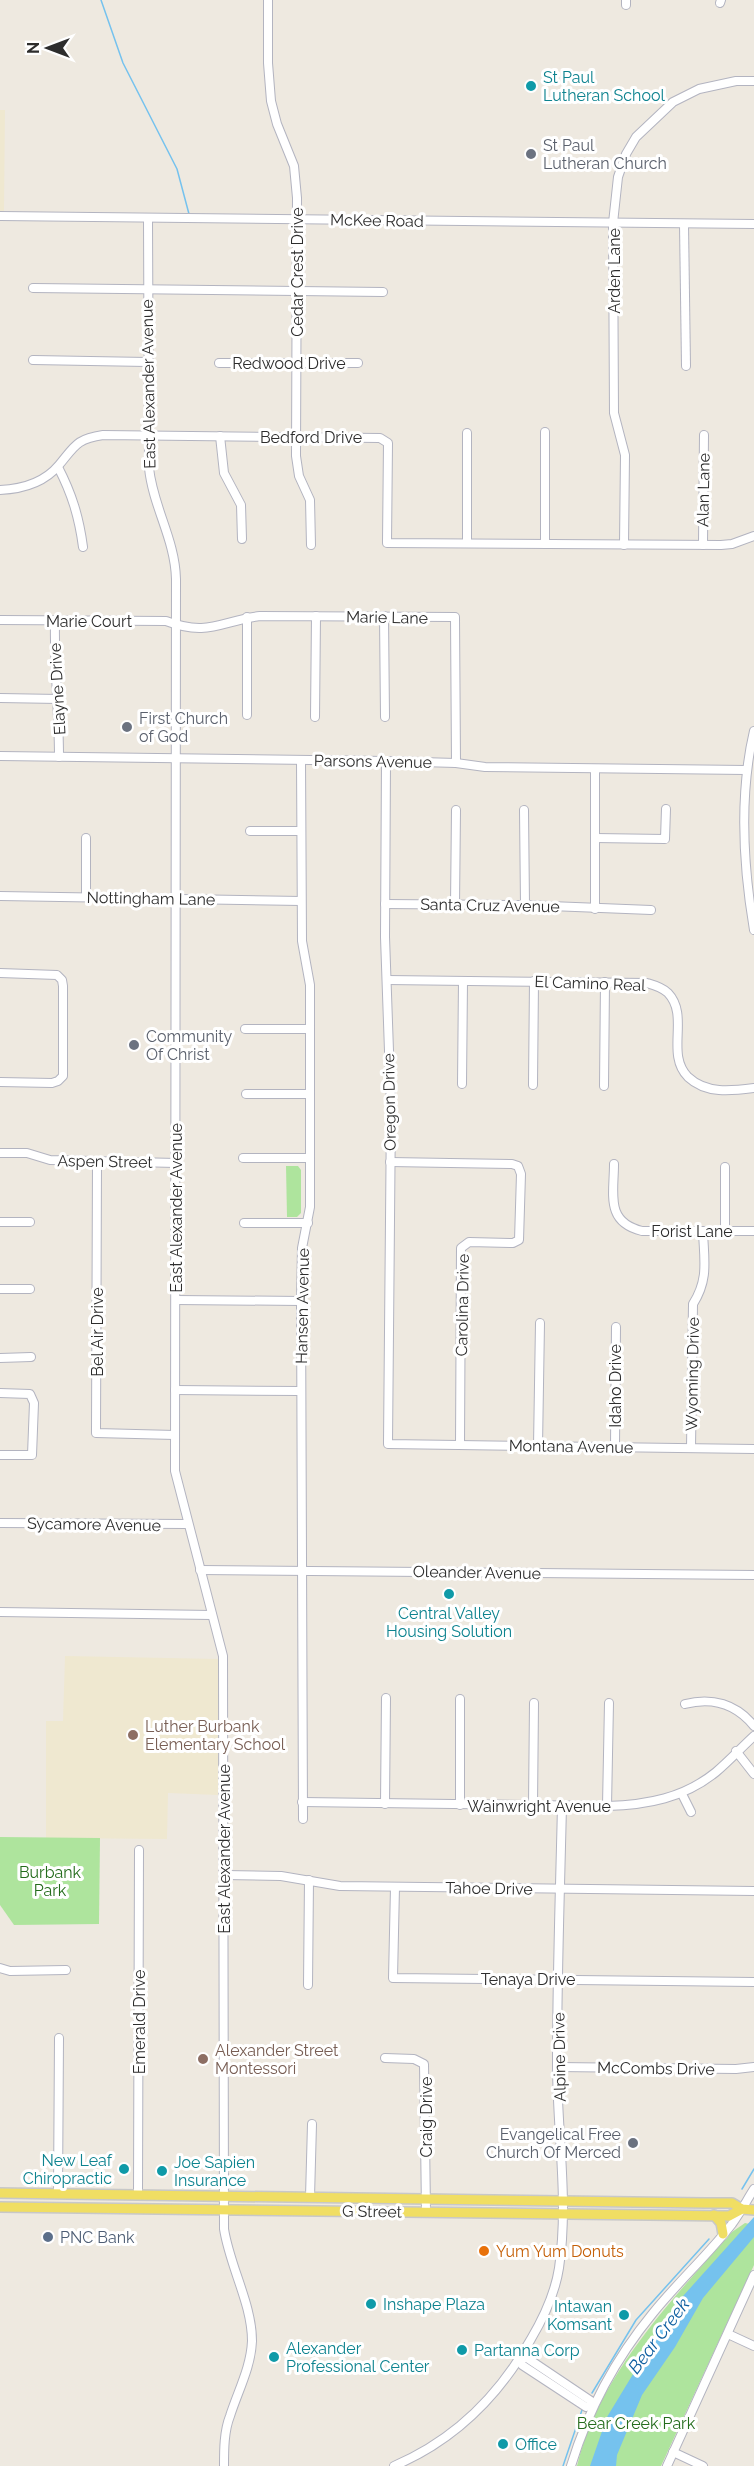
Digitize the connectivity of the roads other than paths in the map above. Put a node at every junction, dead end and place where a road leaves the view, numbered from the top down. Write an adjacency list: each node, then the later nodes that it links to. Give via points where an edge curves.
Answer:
1 (268, 0): 5 (street, Cedar Crest Drive, via 270,93 296,176)
2 (754, 81): 6 (street, Arden Lane, via 722,84 682,96 642,129 626,154 618,177)
3 (0, 216): 4 (street, McKee Road)
4 (148, 218): 5 (street, McKee Road); 10 (street, East Alexander Avenue)
5 (297, 218): 6 (street, McKee Road); 11 (street, Cedar Crest Drive)
6 (613, 223): 7 (street, McKee Road); 31 (street, Arden Lane, via 614,413 625,454)
7 (684, 224): 8 (street, McKee Road); 18 (street)
8 (754, 224)
9 (33, 288): 10 (street)
10 (147, 290): 11 (street); 14 (street, East Alexander Avenue)
11 (298, 291): 12 (street); 16 (street, Cedar Crest Drive)
12 (383, 292)
13 (33, 360): 14 (street)
14 (147, 363): 21 (street, East Alexander Avenue)
15 (219, 363): 16 (street, Redwood Drive)
16 (297, 363): 17 (street, Redwood Drive); 24 (street, Cedar Crest Drive)
17 (358, 363)
18 (686, 366)
19 (545, 432): 30 (street)
20 (467, 433): 29 (street)
21 (148, 434): 23 (street, Bedford Drive); 25 (street, Bedford Drive, via 82,440); 40 (street, East Alexander Avenue, via 152,492 176,564)
22 (704, 435): 33 (street, Alan Lane)
23 (220, 436): 24 (street, Bedford Drive); 28 (street, via 221,464 241,505)
24 (296, 437): 29 (street, Bedford Drive, via 380,438 388,443 387,543); 32 (street, Cedar Crest Drive, via 297,468 310,500)
25 (58, 467): 26 (street, Bedford Drive, via 33,484); 34 (street, via 79,515)
26 (0, 490)
27 (754, 536): 33 (street, Bedford Drive, via 732,544)
28 (242, 539)
29 (467, 543): 30 (street, Bedford Drive)
30 (545, 544): 31 (street, Bedford Drive)
31 (624, 544): 33 (street, Bedford Drive)
32 (311, 545)
33 (703, 545)
34 (82, 547)
35 (316, 616): 36 (street, Marie Lane); 37 (street, Marie Lane); 44 (street)
36 (384, 616): 45 (street); 52 (street, Marie Lane, via 455,617)
37 (247, 617): 40 (street, Marie Lane, via 214,628); 43 (street)
38 (0, 620): 39 (street, Marie Court)
39 (55, 620): 40 (street, Marie Court, via 166,621); 42 (street, Elayne Drive, via 54,660)
40 (176, 625): 49 (street, East Alexander Avenue)
41 (0, 698): 42 (street)
42 (59, 699): 48 (street, Elayne Drive)
43 (247, 716)
44 (315, 717)
45 (385, 717)
46 (754, 731): 54 (street)
47 (0, 756): 48 (street, Parsons Avenue)
48 (59, 757): 49 (street, Parsons Avenue)
49 (177, 759): 50 (street, Parsons Avenue); 64 (street, East Alexander Avenue)
50 (300, 760): 51 (street, Parsons Avenue); 59 (street, Hansen Avenue)
51 (386, 761): 52 (street, Parsons Avenue); 66 (street, Oregon Drive)
52 (456, 763): 53 (street, Parsons Avenue)
53 (596, 769): 54 (street, Parsons Avenue); 61 (street)
54 (746, 770): 71 (street, via 746,856)
55 (666, 809): 61 (street, via 665,839)
56 (456, 810): 67 (street)
57 (524, 810): 68 (street)
58 (250, 831): 59 (street)
59 (301, 831): 65 (street, Hansen Avenue)
60 (86, 838): 63 (street)
61 (595, 838): 69 (street)
62 (0, 896): 63 (street, Nottingham Lane)
63 (86, 897): 64 (street, Nottingham Lane)
64 (176, 900): 65 (street, Nottingham Lane); 91 (street, East Alexander Avenue)
65 (301, 901): 78 (street, Hansen Avenue, via 302,948 310,985)
66 (385, 904): 67 (street, Santa Cruz Avenue); 73 (street, Oregon Drive)
67 (455, 905): 68 (street, Santa Cruz Avenue)
68 (525, 905): 69 (street, Santa Cruz Avenue)
69 (595, 909): 70 (street, Santa Cruz Avenue)
70 (651, 910)
71 (754, 930)
72 (0, 973): 79 (street, via 57,975 62,980 63,1076 52,1083)
73 (387, 980): 74 (street, El Camino Real); 90 (street, Oregon Drive)
74 (463, 981): 75 (street, El Camino Real); 80 (street)
75 (534, 981): 76 (street, El Camino Real); 81 (street)
76 (606, 982): 82 (street); 83 (street, El Camino Real, via 647,983 668,993 677,1012 678,1064 695,1084 707,1089)
77 (245, 1029): 78 (street)
78 (310, 1029): 85 (street, Hansen Avenue)
79 (0, 1082)
80 (462, 1084)
81 (533, 1085)
82 (604, 1086)
83 (754, 1088)
84 (246, 1094): 85 (street)
85 (310, 1094): 88 (street, Hansen Avenue)
86 (0, 1153): 89 (street, Aspen Street)
87 (243, 1158): 88 (street)
88 (310, 1158): 97 (street, Hansen Avenue)
89 (97, 1162): 91 (street, Aspen Street); 112 (street, Bel Air Drive, via 96,1433)
90 (390, 1162): 113 (street, Oregon Drive); 114 (street, Carolina Drive, via 512,1164 521,1173 519,1240 470,1242 461,1248)
91 (176, 1163): 103 (street, East Alexander Avenue)
92 (614, 1164): 98 (street, Forist Lane, via 613,1201 621,1222 642,1231)
93 (725, 1167): 99 (street)
94 (0, 1222): 95 (street)
95 (30, 1222)
96 (244, 1223): 97 (street)
97 (309, 1223): 104 (street, Hansen Avenue, via 302,1248)
98 (703, 1231): 99 (street, Forist Lane); 117 (street, Wyoming Drive, via 705,1277 693,1305)
99 (725, 1231): 100 (street, Forist Lane)
100 (754, 1231)
101 (0, 1289): 102 (street)
102 (30, 1289)
103 (176, 1300): 104 (street); 109 (street, East Alexander Avenue)
104 (300, 1301): 110 (street, Hansen Avenue)
105 (540, 1323): 115 (street)
106 (616, 1327): 116 (street, Idaho Drive)
107 (31, 1357): 108 (street)
108 (0, 1358)
109 (175, 1390): 110 (street); 112 (street, East Alexander Avenue)
110 (300, 1392): 123 (street, Hansen Avenue)
111 (0, 1393): 119 (street, via 30,1394 34,1403 32,1455)
112 (175, 1435): 121 (street, East Alexander Avenue, via 175,1471)
113 (388, 1444): 114 (street, Montana Avenue)
114 (460, 1445): 115 (street, Montana Avenue)
115 (538, 1446): 116 (street, Montana Avenue)
116 (615, 1446): 117 (street, Montana Avenue)
117 (691, 1448): 118 (street, Montana Avenue)
118 (754, 1449)
119 (0, 1455)
120 (0, 1523): 121 (street, Sycamore Avenue)
121 (188, 1524): 122 (street, East Alexander Avenue)
122 (200, 1570): 123 (street, Oleander Avenue); 126 (street, East Alexander Avenue)
123 (302, 1571): 124 (street, Oleander Avenue); 137 (street, Hansen Avenue)
124 (754, 1575)
125 (0, 1612): 126 (street)
126 (212, 1615): 146 (street, East Alexander Avenue, via 223,1656)
127 (386, 1698): 138 (street)
128 (460, 1699): 139 (street)
129 (534, 1702): 140 (street)
130 (609, 1703): 142 (street)
131 (685, 1704): 132 (street, via 700,1700 721,1703 738,1711)
132 (754, 1726)
133 (754, 1736): 134 (street, Wainwright Avenue)
134 (736, 1751): 135 (street); 136 (street, Wainwright Avenue, via 716,1772)
135 (754, 1774)
136 (681, 1794): 142 (street, Wainwright Avenue, via 651,1803); 143 (street)
137 (302, 1802): 138 (street, Wainwright Avenue); 144 (street, Hansen Avenue)
138 (385, 1804): 139 (street, Wainwright Avenue)
139 (460, 1805): 140 (street, Wainwright Avenue)
140 (533, 1806): 141 (street, Wainwright Avenue)
141 (562, 1806): 142 (street, Wainwright Avenue); 149 (street, Alpine Drive)
142 (607, 1806)
143 (691, 1812)
144 (303, 1819)
145 (139, 1850): 164 (street, Emerald Drive)
146 (224, 1875): 147 (street, Tahoe Drive); 165 (street, East Alexander Avenue)
147 (309, 1880): 148 (street, Tahoe Drive, via 340,1886); 155 (street)
148 (395, 1887): 149 (street, Tahoe Drive); 153 (street, Tenaya Drive, via 393,1978)
149 (560, 1889): 150 (street, Tahoe Drive); 153 (street, Alpine Drive)
150 (754, 1891)
151 (0, 1968): 152 (street)
152 (66, 1970)
153 (558, 1979): 154 (street, Tenaya Drive); 158 (street, Alpine Drive)
154 (754, 1982)
155 (308, 1985)
156 (59, 2038): 163 (street)
157 (385, 2058): 167 (street, Craig Drive, via 414,2059 424,2064)
158 (557, 2067): 159 (street, McCombs Drive); 168 (street, Alpine Drive)
159 (754, 2067)
160 (312, 2124): 166 (street)
161 (754, 2189): 171 (street)
162 (0, 2193): 163 (main road, G Street)
163 (58, 2193): 164 (main road, G Street)
164 (138, 2194): 165 (main road, G Street)
165 (225, 2196): 166 (main road, G Street); 170 (street, East Alexander Avenue)
166 (310, 2197): 167 (main road, G Street)
167 (426, 2199): 168 (main road, G Street); 172 (street, Craig Drive)
168 (562, 2201): 171 (main road, G Street, via 732,2204); 173 (street, Alpine Drive)
169 (0, 2207): 170 (main road, G Street)
170 (225, 2209): 172 (main road, G Street); 182 (street, East Alexander Avenue, via 228,2252 247,2305 252,2340 229,2418)
171 (749, 2209): 174 (main road, G Street, via 729,2216); 175 (street)
172 (426, 2211): 173 (main road, G Street)
173 (562, 2213): 174 (main road, G Street); 179 (street, Alpine Drive, via 559,2268 552,2295 545,2316)
174 (714, 2215): 175 (main road, via 722,2223)
175 (723, 2234): 180 (street, via 652,2313)
176 (754, 2275): 177 (street)
177 (728, 2334): 178 (street); 181 (street)
178 (754, 2346)
179 (520, 2358): 180 (street, via 527,2358); 183 (street, Alpine Drive, via 489,2400 467,2421 423,2452)
180 (593, 2405): 184 (street)
181 (673, 2452): 185 (street); 186 (street)
182 (224, 2466)
183 (394, 2466)
184 (571, 2466)
185 (667, 2466)
186 (703, 2466)

